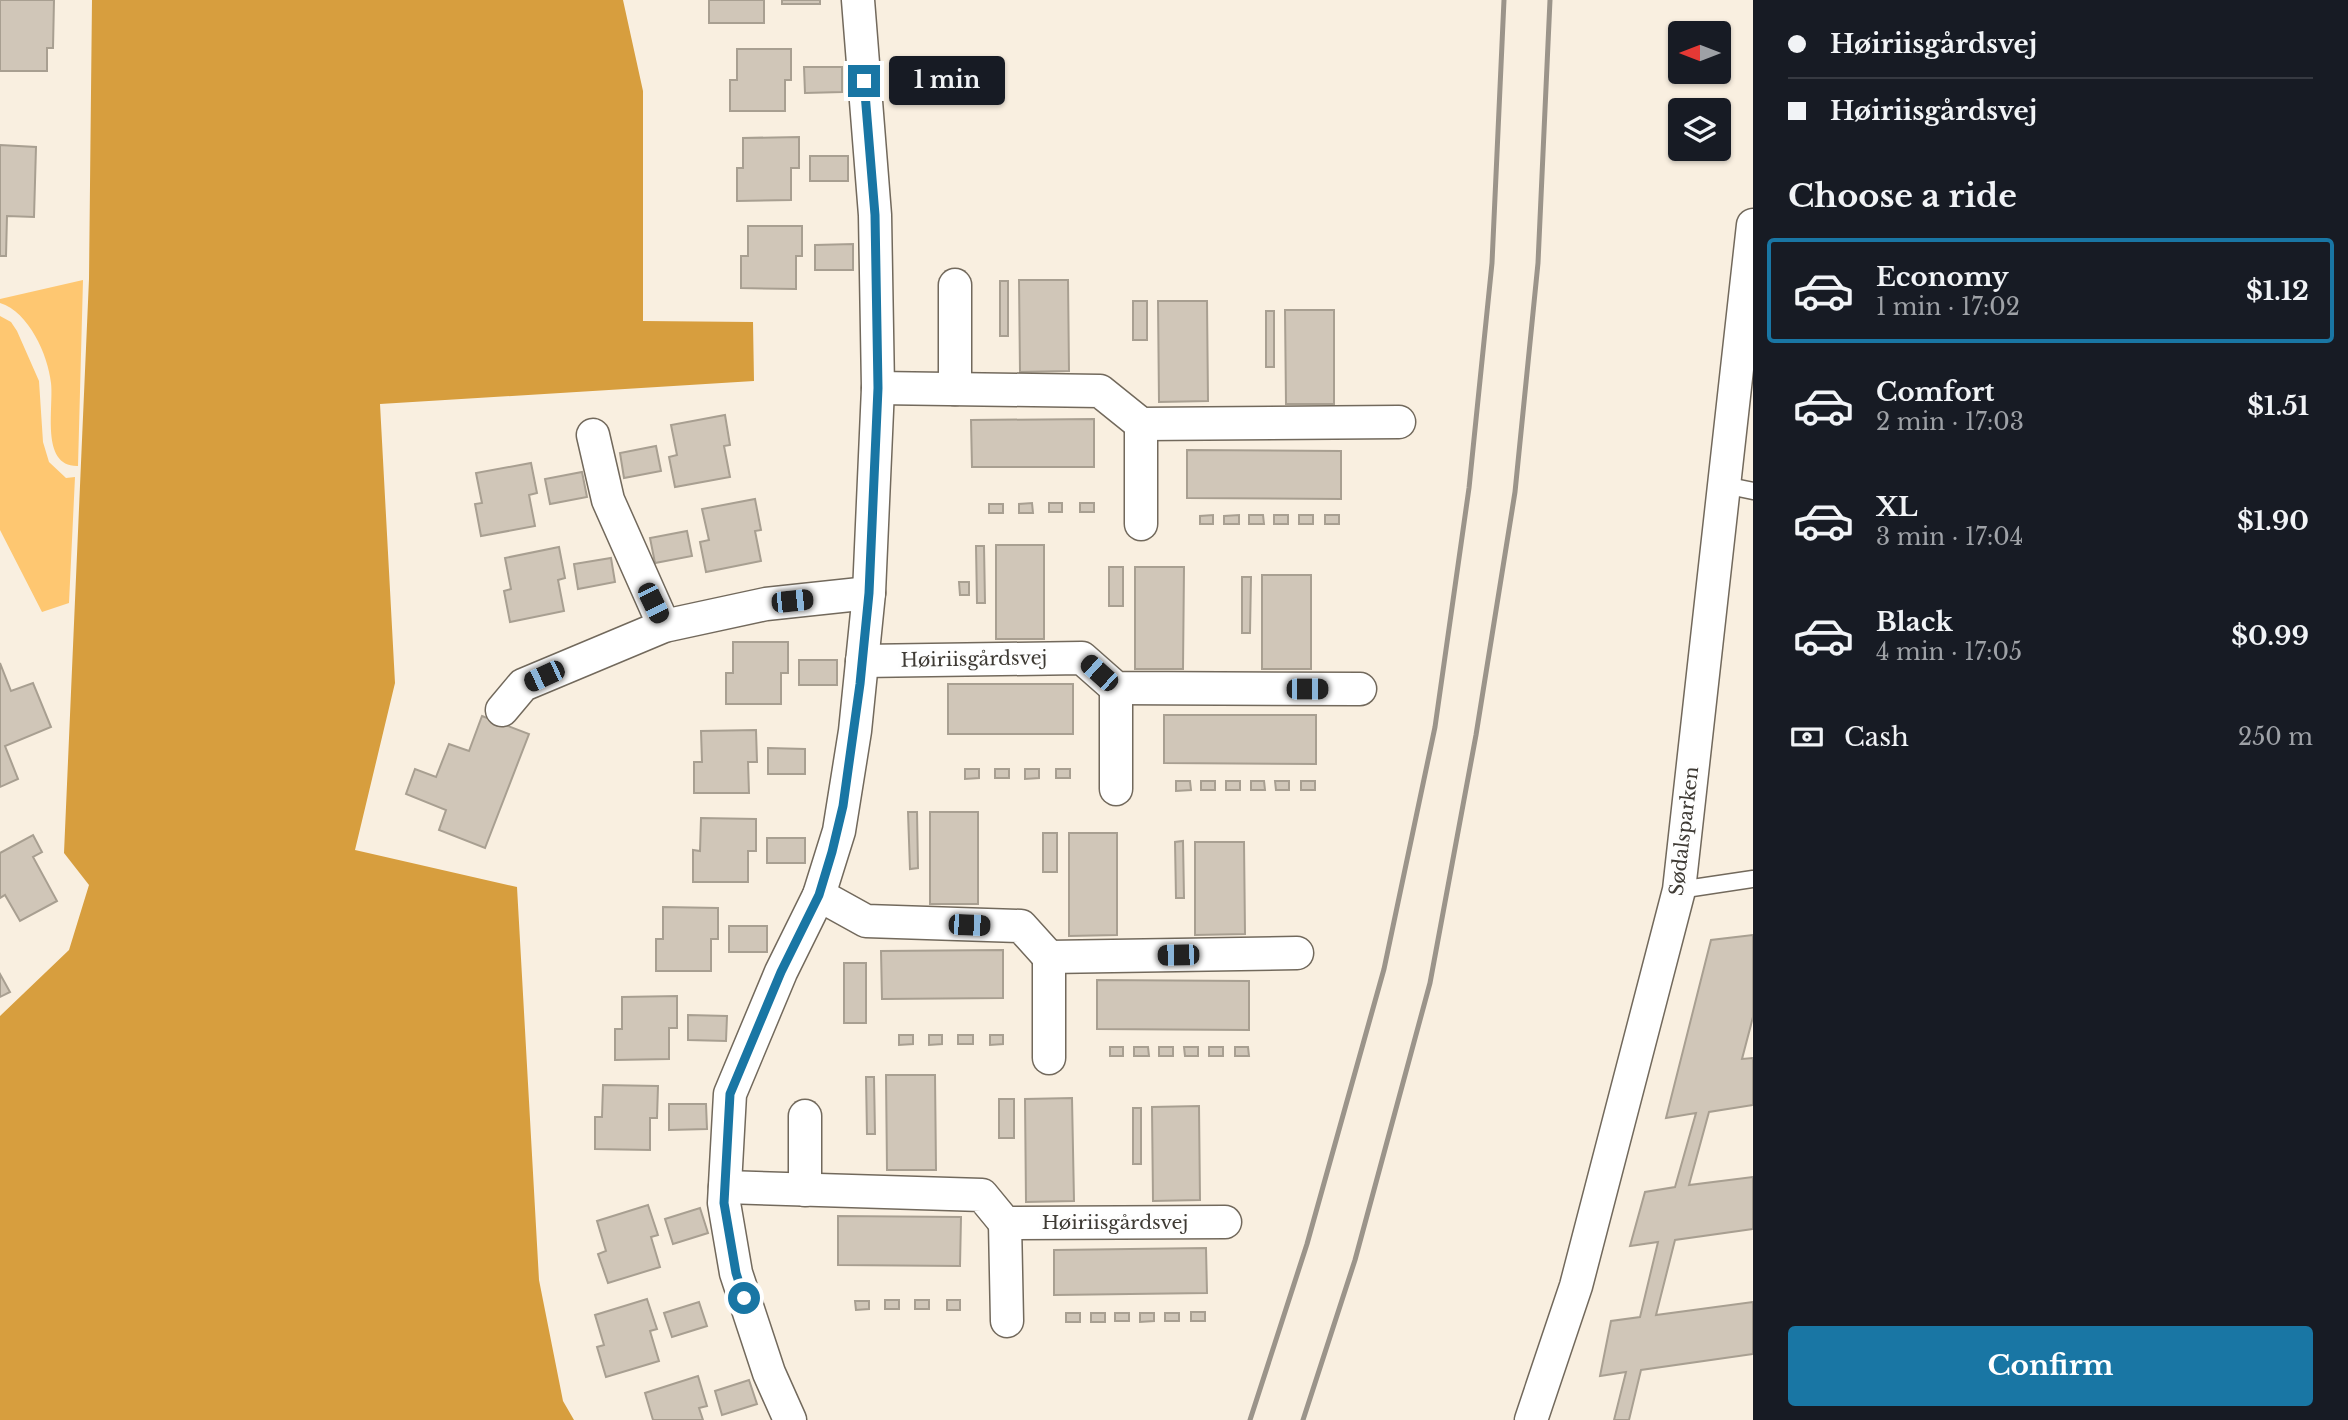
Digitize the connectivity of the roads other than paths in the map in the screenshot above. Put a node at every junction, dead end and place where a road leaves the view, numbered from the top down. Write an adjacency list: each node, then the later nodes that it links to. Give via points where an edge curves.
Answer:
1 (858, 0): 5 (street, via 875,215)
2 (1753, 225): 4 (street, Sødalsparken)
3 (955, 285): 6 (street)
4 (1746, 349): 10 (street, Sødalsparken)
5 (878, 388): 6 (street); 12 (street)
6 (955, 390): 8 (street, via 1100,391)
7 (1399, 422): 8 (street)
8 (1141, 424): 11 (street)
9 (593, 435): 13 (street, via 607,500)
10 (1738, 488): 20 (street, Sødalsparken)
11 (1141, 524)
12 (869, 593): 13 (street, via 766,604); 14 (street)
13 (664, 626): 17 (street, via 523,685)
14 (862, 661): 15 (street, Høiriisgårdsvej, via 1082,658); 21 (street, via 839,831)
15 (1116, 688): 16 (street); 18 (street)
16 (1360, 689)
17 (502, 710)
18 (1116, 789)
19 (1753, 879): 20 (lane)
20 (1679, 890): 32 (street, Sødalsparken, via 1576,1286)
21 (819, 895): 23 (street, via 866,921 1021,926); 26 (street, via 730,1094)
22 (1297, 953): 23 (street)
23 (1049, 957): 24 (street)
24 (1049, 1058)
25 (805, 1116): 27 (street)
26 (725, 1187): 27 (street); 31 (street, via 736,1273 769,1373)
27 (805, 1190): 29 (street, via 982,1195)
28 (1225, 1222): 29 (street, Høiriisgårdsvej)
29 (1006, 1223): 30 (street)
30 (1007, 1321)
31 (790, 1420)
32 (1531, 1420)

